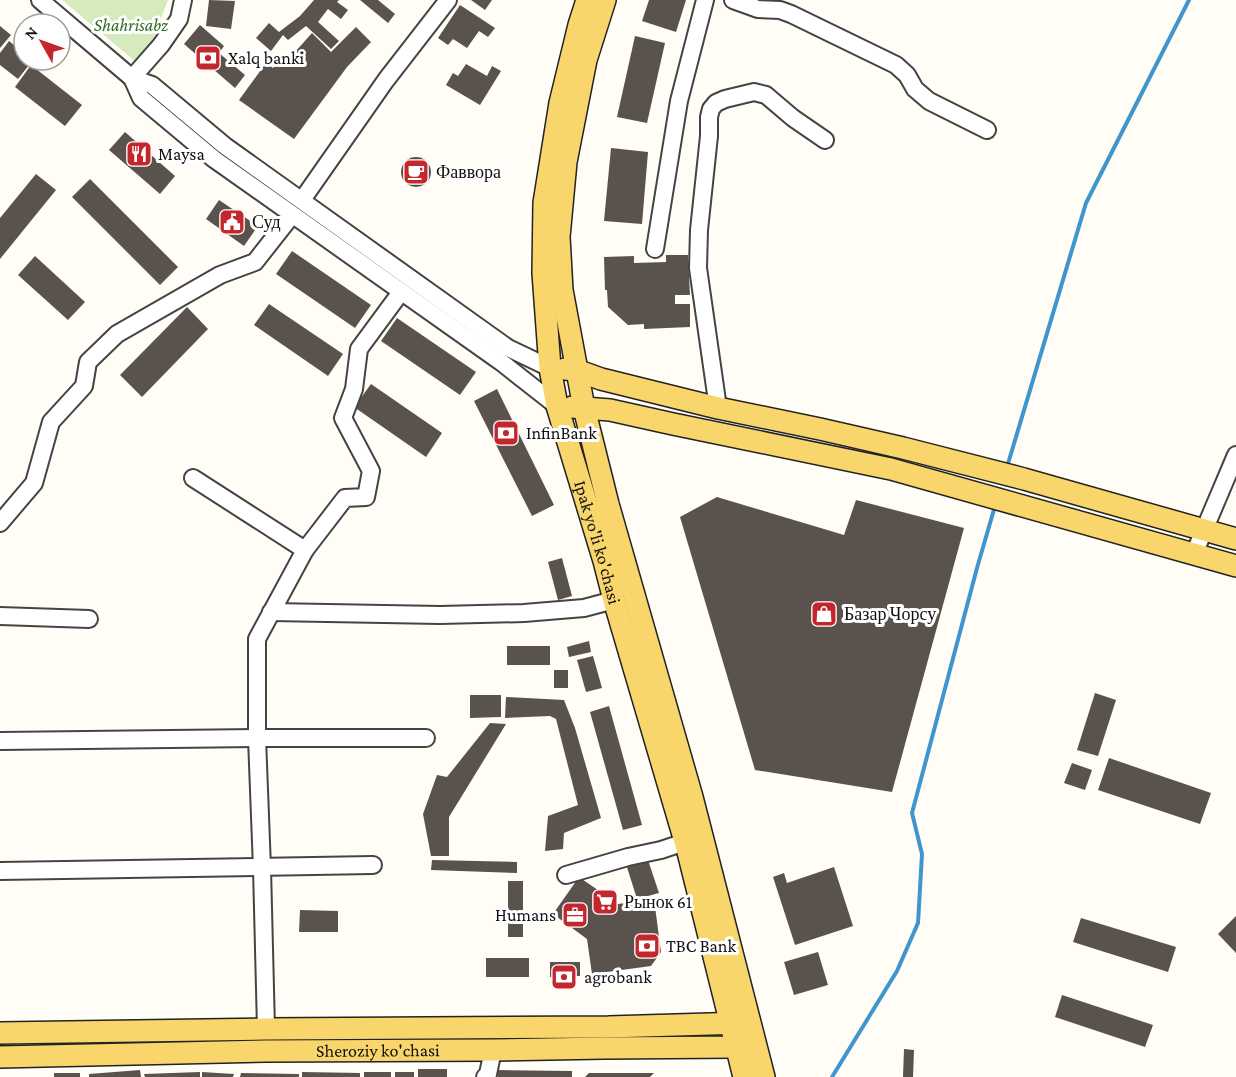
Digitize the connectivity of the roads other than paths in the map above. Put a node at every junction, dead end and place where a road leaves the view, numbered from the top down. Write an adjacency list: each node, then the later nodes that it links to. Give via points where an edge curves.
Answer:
1 (40, 0): 8 (street)
2 (183, 0): 8 (street, via 179,19)
3 (448, 0): 11 (street)
4 (587, 0): 15 (main road, Ipak yo'li ko'chasi, via 560,103 544,203 543,273)
5 (605, 0): 16 (main road, Ipak yo'li ko'chasi, via 586,60 566,162 559,237 562,290)
6 (705, 0): 13 (street, via 679,101)
7 (733, 0): 9 (street, via 791,14 896,65 929,101)
8 (132, 78): 11 (street, via 152,85 225,146); 12 (street, via 141,99 214,159)
9 (987, 130)
10 (825, 140): 19 (street, via 765,95 754,92 725,99 711,109 698,268)
11 (302, 200): 15 (street, via 508,348)
12 (292, 215): 14 (street); 22 (street, via 255,262 220,275 117,334 88,362 84,386 51,422 34,483)
13 (655, 249)
14 (401, 292): 17 (street); 25 (street, via 359,349 354,388 343,418 371,471 366,497 345,498)
15 (550, 368): 16 (main road); 17 (main road, Ipak yo'li ko'chasi)
16 (576, 370): 18 (main road, Ipak yo'li ko'chasi); 19 (main road, via 601,380)
17 (557, 406): 18 (main road); 28 (main road, Ipak yo'li ko'chasi)
18 (584, 408): 26 (main road, via 610,410 891,469); 40 (main road, Ipak yo'li ko'chasi, via 692,797)
19 (718, 408): 23 (main road, via 993,471)
20 (1236, 455): 23 (street)
21 (193, 478): 25 (street)
22 (0, 523)
23 (1203, 530): 24 (main road); 26 (street)
24 (1236, 539)
25 (305, 550): 29 (street)
26 (1194, 554): 27 (main road)
27 (1236, 566)
28 (614, 600): 29 (street, via 584,608 524,614); 35 (main road, Ipak yo'li ko'chasi)
29 (271, 612): 32 (street, via 257,639)
30 (0, 616): 31 (street)
31 (89, 620)
32 (257, 738): 33 (street); 34 (street); 37 (street)
33 (426, 738)
34 (0, 741)
35 (685, 842): 39 (street); 40 (main road, Ipak yo'li ko'chasi)
36 (373, 865): 37 (street)
37 (262, 867): 38 (street); 41 (street)
38 (0, 871)
39 (566, 875)
40 (741, 1023): 41 (main road, Sheroziy ko'chasi, via 598,1028); 43 (main road, Ipak yo'li ko'chasi)
41 (267, 1029): 42 (main road, Sheroziy ko'chasi)
42 (0, 1033)
43 (746, 1046): 44 (main road, Sheroziy ko'chasi); 47 (main road, Ipak yo'li ko'chasi); 48 (main road, Ipak yo'li ko'chasi)
44 (493, 1050): 45 (main road, Sheroziy ko'chasi); 46 (street)
45 (0, 1057)
46 (485, 1077)
47 (744, 1077)
48 (764, 1077)

